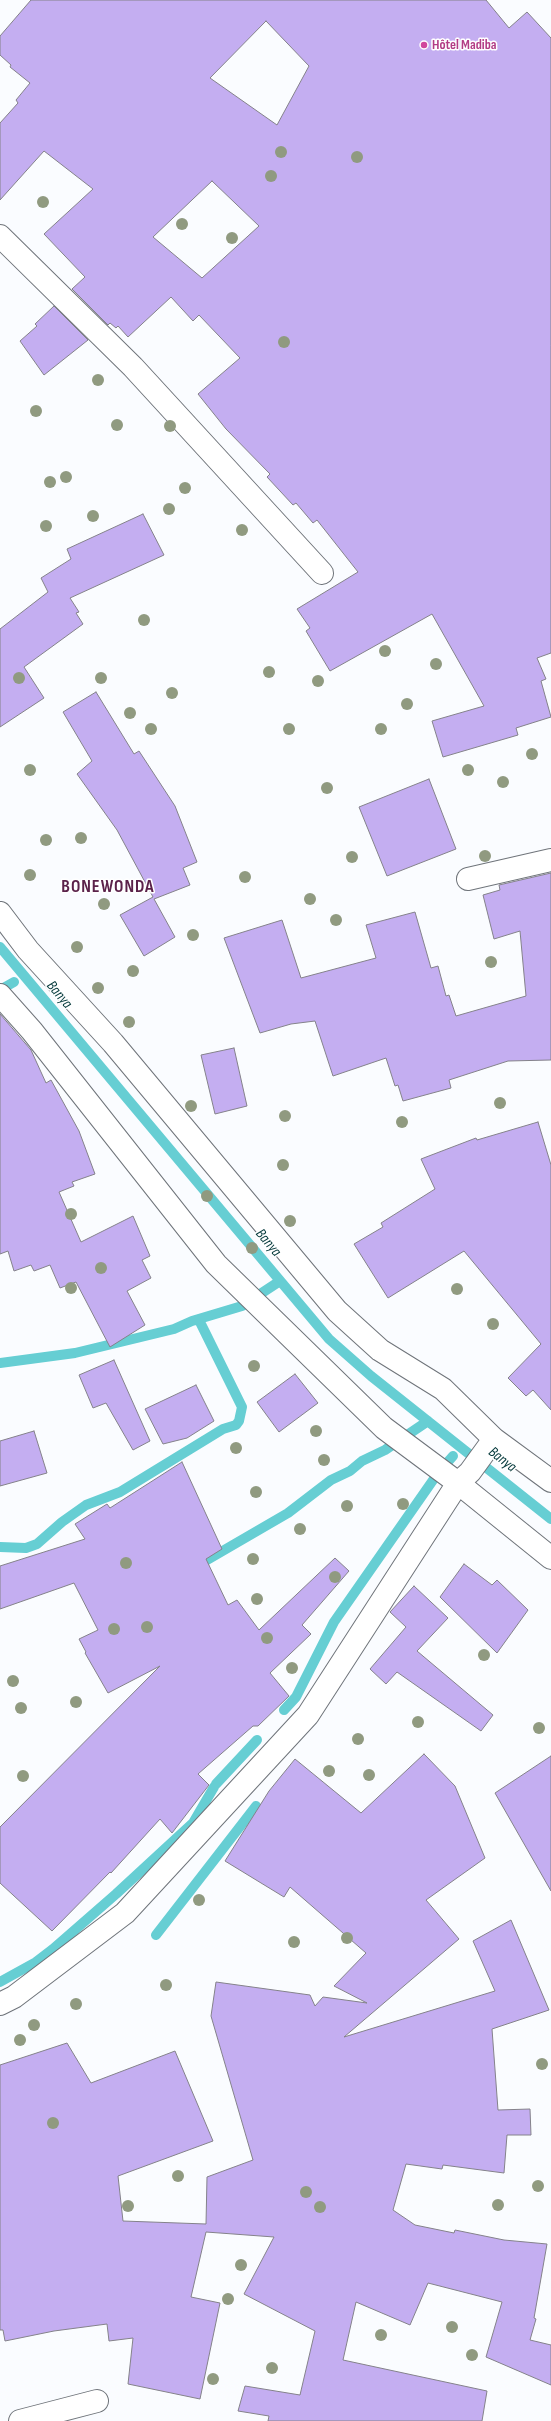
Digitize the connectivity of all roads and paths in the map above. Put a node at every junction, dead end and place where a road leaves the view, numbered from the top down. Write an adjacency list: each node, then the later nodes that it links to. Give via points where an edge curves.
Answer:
1 (0, 236): 2 (street, via 133,367)
2 (322, 573)
3 (551, 860): 4 (street)
4 (468, 879)
5 (0, 913): 7 (street, via 28,950 113,1043 337,1311 380,1350 443,1389)
6 (0, 995): 8 (street, via 32,1031 216,1264 384,1428)
7 (490, 1444): 8 (street); 9 (street)
8 (464, 1477): 10 (street); 11 (street, via 308,1715 125,1913 14,1997)
9 (551, 1481)
10 (551, 1558)
11 (0, 2004)
12 (97, 2401): 13 (street)
13 (20, 2421)

